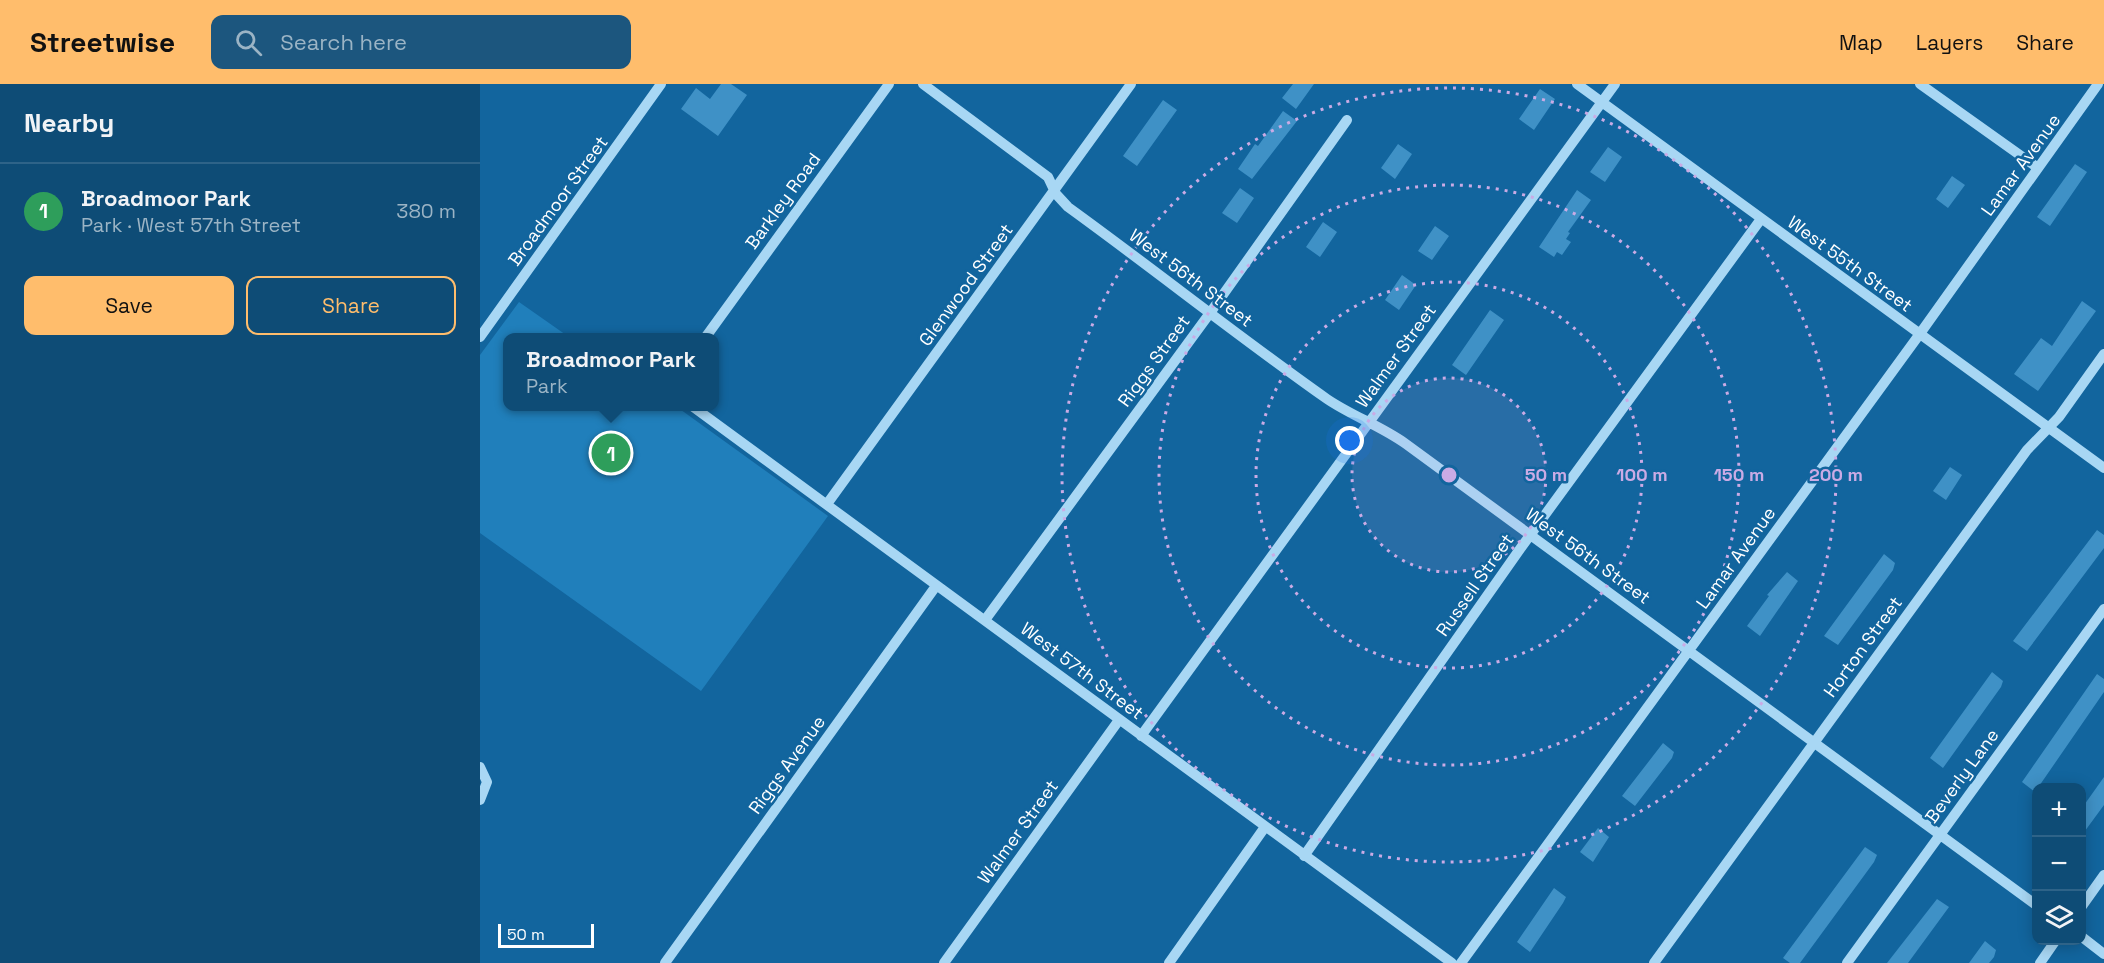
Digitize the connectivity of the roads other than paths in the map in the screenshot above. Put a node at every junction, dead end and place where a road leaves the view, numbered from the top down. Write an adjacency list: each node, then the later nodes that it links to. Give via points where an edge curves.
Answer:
1 (661, 84): 17 (street, Broadmoor Street)
2 (888, 84): 15 (street, Barkley Road)
3 (922, 84): 12 (street, West 56th Street, via 1048,177)
4 (1131, 84): 12 (street, Glenwood Street)
5 (1577, 84): 9 (street, West 55th Street)
6 (1615, 84): 9 (street, Walmer Street)
7 (1920, 84): 11 (street)
8 (2098, 84): 11 (street, Lamar Avenue)
9 (1602, 102): 13 (street, West 55th Street); 20 (street, Walmer Street)
10 (1347, 120): 14 (street, Riggs Street)
11 (2038, 168): 16 (street, Lamar Avenue)
12 (1055, 190): 14 (street, West 56th Street, via 1068,207); 23 (street, Glenwood Street)
13 (1761, 219): 16 (street, West 55th Street); 24 (street, Russell Street)
14 (1210, 313): 20 (street, West 56th Street, via 1328,399); 27 (street, Riggs Street)
15 (709, 333)
16 (1919, 335): 21 (street, West 55th Street); 28 (street, Lamar Avenue)
17 (480, 337)
18 (2104, 354): 21 (street, Horton Street)
19 (699, 411): 23 (street, West 57th Street)
20 (1368, 422): 24 (street, West 56th Street, via 1389,432); 30 (street, Walmer Street)
21 (2048, 427): 22 (street, West 55th Street); 31 (street, Horton Street, via 2027,450)
22 (2104, 468)
23 (827, 504): 25 (street, West 57th Street)
24 (1532, 535): 28 (street, West 56th Street); 36 (street, Russell Street)
25 (936, 586): 27 (street, West 57th Street); 43 (street, Riggs Avenue)
26 (2104, 609): 35 (street, Beverly Lane)
27 (985, 620): 29 (street, West 57th Street)
28 (1688, 651): 31 (street, West 56th Street); 47 (street, Lamar Avenue)
29 (1119, 720): 30 (street, West 57th Street); 44 (street, Walmer Street)
30 (1141, 736): 34 (street, West 57th Street)
31 (1815, 742): 35 (street, West 56th Street); 48 (street, Horton Street)
32 (480, 767): 33 (street, via 487,782)
33 (480, 800)
34 (1265, 827): 36 (street, West 57th Street); 45 (street)
35 (1941, 834): 38 (street, West 56th Street); 49 (street, Beverly Lane)
36 (1304, 856): 46 (street, West 57th Street)
37 (2104, 875): 39 (street)
38 (2032, 900)
39 (2086, 900)
40 (2086, 940): 42 (street)
41 (2053, 945): 50 (street)
42 (2104, 954)
43 (665, 963)
44 (944, 963)
45 (1169, 963)
46 (1452, 963)
47 (1461, 963)
48 (1654, 963)
49 (1847, 963)
50 (2040, 963)

